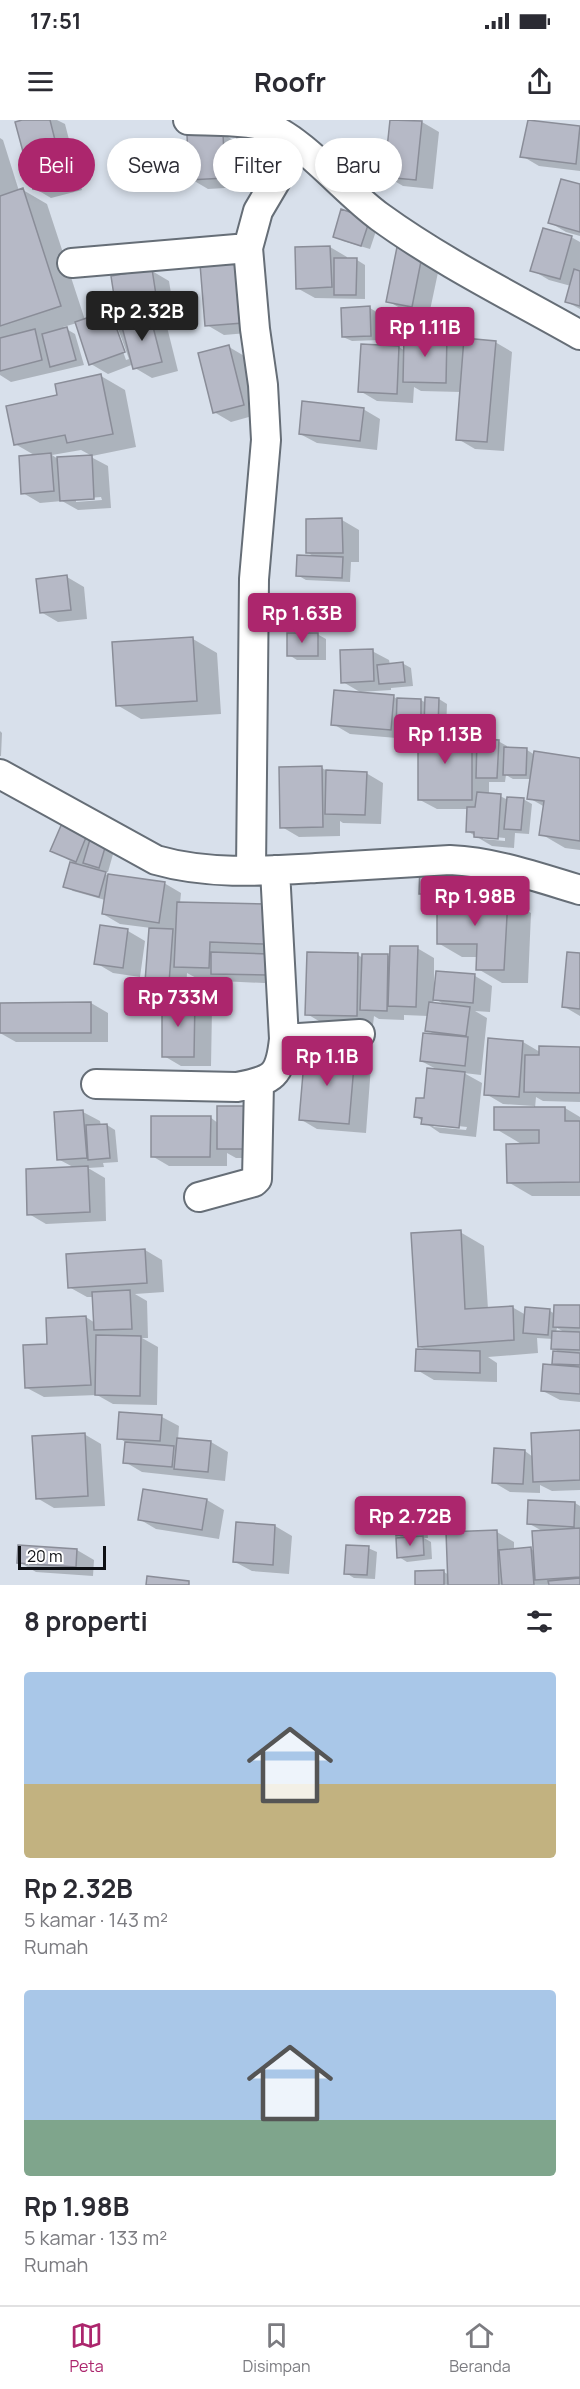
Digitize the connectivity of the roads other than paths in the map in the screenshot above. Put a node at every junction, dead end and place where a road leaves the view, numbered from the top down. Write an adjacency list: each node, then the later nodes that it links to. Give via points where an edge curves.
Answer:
1 (188, 120): 2 (street, via 264,126)
2 (288, 138)
3 (303, 150): 7 (street, via 377,215 415,241)
4 (269, 192): 5 (street, via 258,211)
5 (248, 248): 6 (street); 9 (street, via 266,440 254,579)
6 (72, 263)
7 (580, 335)
8 (0, 774): 9 (street, via 156,860 201,869)
9 (263, 870): 10 (street, via 477,861); 12 (street)
10 (580, 890)
11 (360, 1034): 12 (street)
12 (284, 1039): 13 (street, via 279,1068)
13 (259, 1083): 14 (street, via 237,1087); 15 (street, via 257,1179)
14 (96, 1084)
15 (200, 1197)

